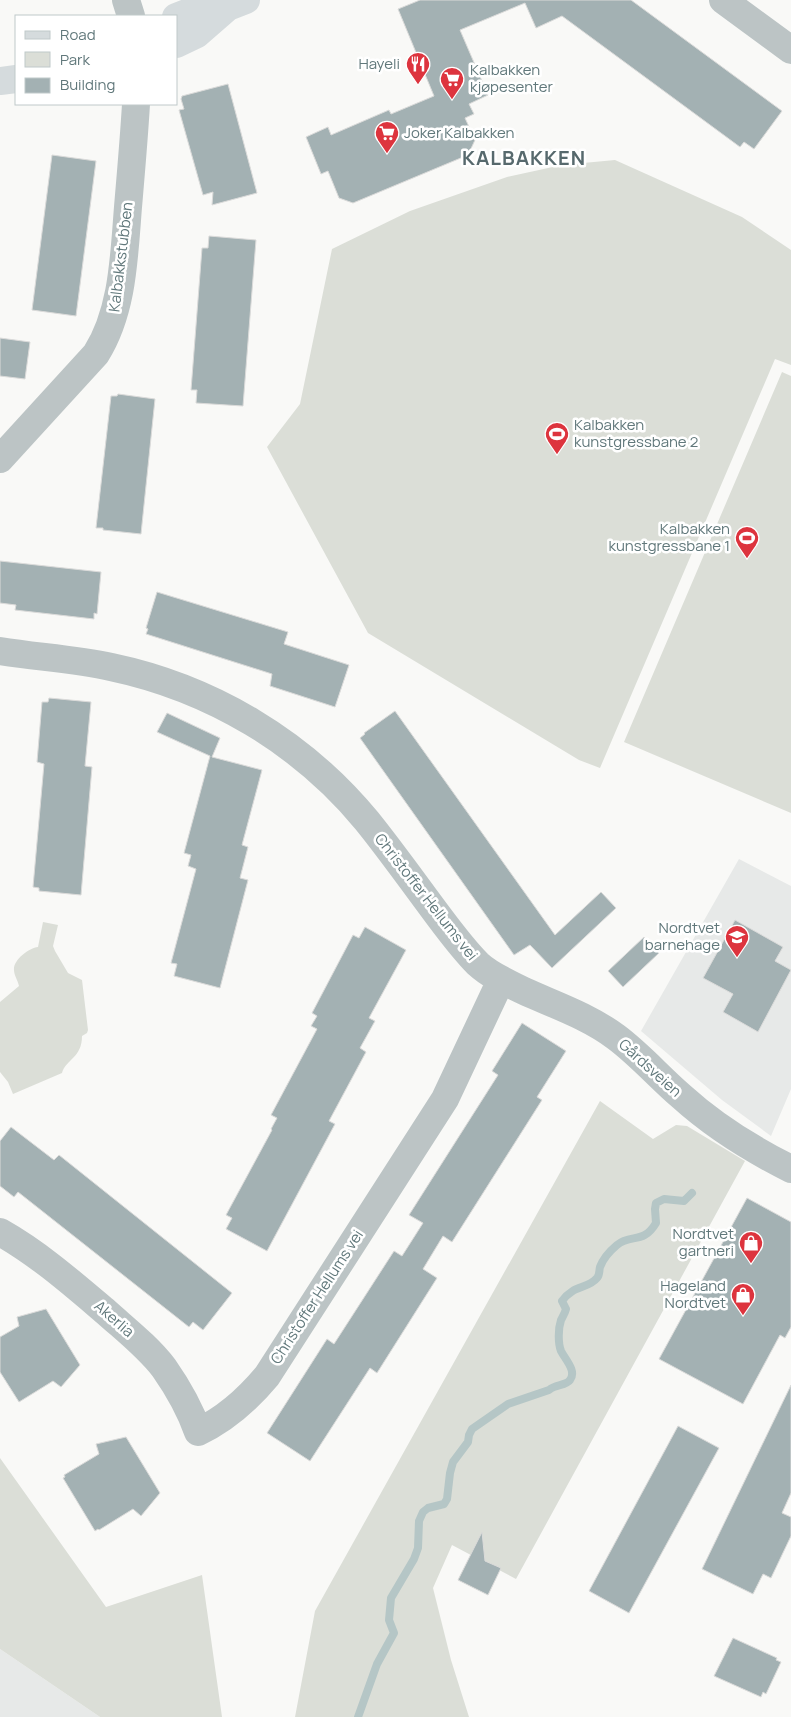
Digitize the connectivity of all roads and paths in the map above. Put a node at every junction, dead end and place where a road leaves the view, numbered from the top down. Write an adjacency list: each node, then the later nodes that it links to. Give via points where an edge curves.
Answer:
1 (126, 0): 4 (street)
2 (723, 0): 7 (street)
3 (237, 4): 5 (main road); 6 (main road, via 197,34)
4 (131, 15)
5 (178, 15)
6 (178, 43)
7 (791, 50)
8 (136, 105): 9 (street, Kalbakkstubben, via 126,240 113,319 96,354)
9 (0, 459)
10 (0, 651): 11 (street, Christoffer Hellums vei, via 133,672 192,692 255,722 310,764 349,800 464,948)
11 (501, 980): 12 (street, Gårdsveien, via 584,1017 617,1038 706,1118); 14 (street, Christoffer Hellums vei, via 445,1098 267,1376 238,1408)
12 (791, 1169)
13 (0, 1232): 14 (street, Akerlia, via 29,1250 133,1335 164,1368)
14 (198, 1432)

